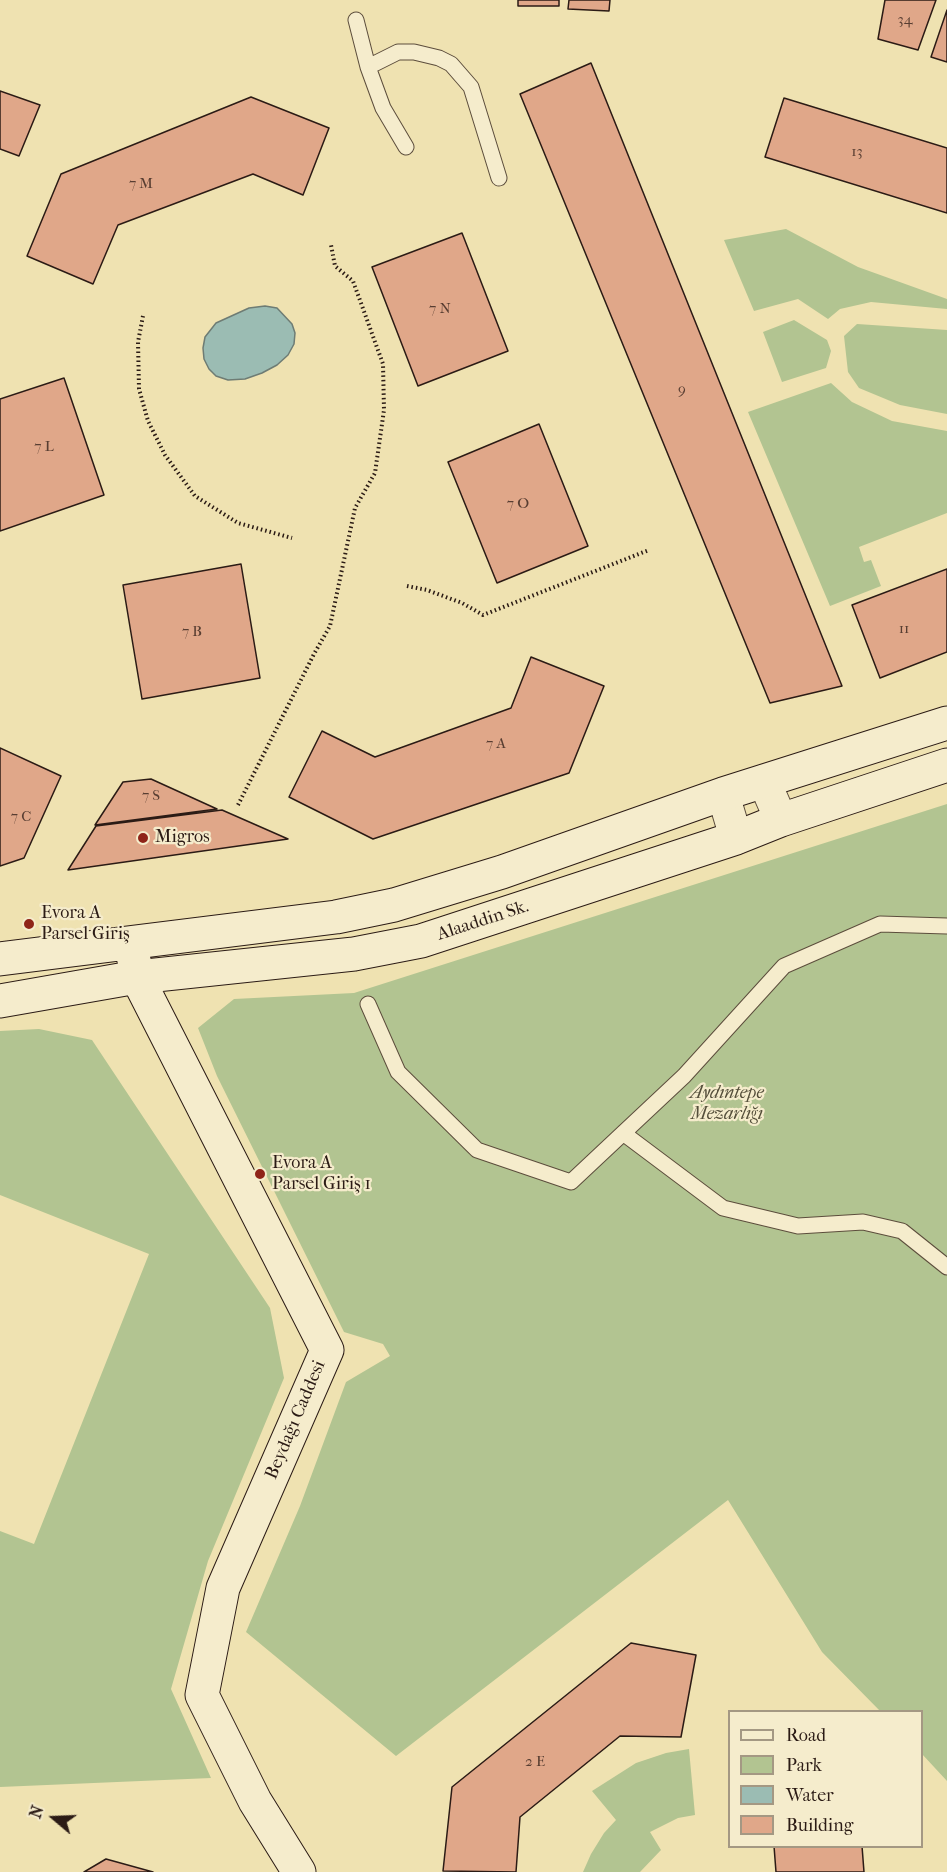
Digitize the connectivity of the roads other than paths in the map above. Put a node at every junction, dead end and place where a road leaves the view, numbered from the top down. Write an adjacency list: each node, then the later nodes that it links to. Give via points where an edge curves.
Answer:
1 (356, 20): 2 (lane)
2 (368, 67): 3 (lane, via 383,108); 4 (lane, via 398,52 414,52 452,64 471,87)
3 (406, 147)
4 (499, 178)
5 (947, 723): 7 (street)
6 (947, 765): 9 (street, Alaaddin Sk.)
7 (764, 782): 8 (street); 9 (street)
8 (723, 794): 10 (street); 12 (street, via 502,872 394,905 336,917)
9 (781, 820): 10 (street, Alaaddin Sk.)
10 (736, 838): 14 (street, Alaaddin Sk., via 421,941 354,954)
11 (947, 926): 17 (lane, via 880,924 784,966 684,1076)
12 (131, 944): 13 (street); 14 (street)
13 (0, 959)
14 (137, 977): 15 (street, Alaaddin Sk.); 19 (street, Beydağı Caddesi, via 327,1350 224,1588 202,1695 255,1801)
15 (0, 1001)
16 (368, 1004): 17 (lane, via 398,1072 477,1150 571,1182)
17 (623, 1132): 18 (lane, via 723,1209 798,1226 863,1222 902,1231)
18 (947, 1267)
19 (299, 1872)

